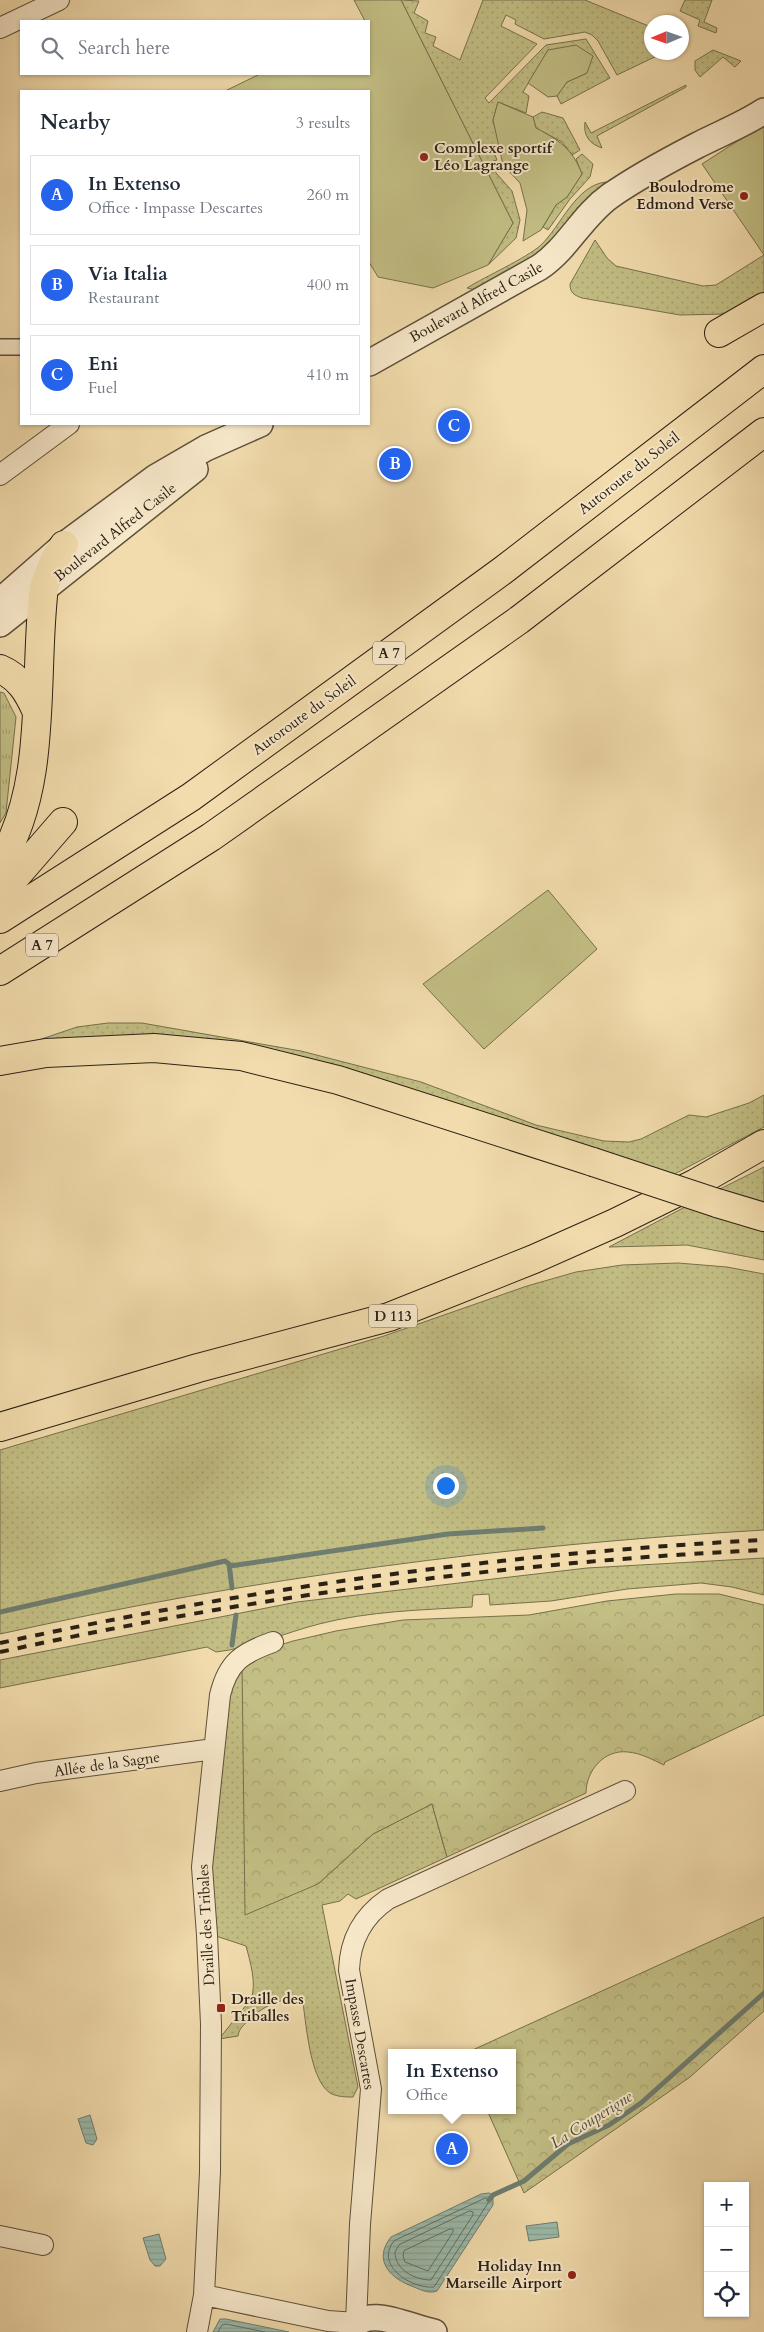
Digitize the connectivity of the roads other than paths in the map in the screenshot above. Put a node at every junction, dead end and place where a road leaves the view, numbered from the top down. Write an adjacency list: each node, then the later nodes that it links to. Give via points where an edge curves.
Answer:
1 (59, 0): 2 (street)
2 (0, 28)
3 (764, 93): 5 (street, Boulevard Alfred Casile)
4 (764, 111): 5 (street, Boulevard Alfred Casile)
5 (696, 146): 10 (street, Boulevard Alfred Casile, via 610,196 562,249 540,267)
6 (764, 307): 7 (main road)
7 (720, 333)
8 (0, 347): 9 (street)
9 (20, 347)
10 (370, 362)
11 (764, 369): 26 (main road, Autoroute du Soleil / A 7, via 502,571 207,785)
12 (68, 425): 16 (street)
13 (258, 425): 15 (street, Boulevard Alfred Casile)
14 (764, 432): 27 (main road, A 7, via 511,626 211,837)
15 (229, 439): 17 (street, Boulevard Alfred Casile, via 156,476); 18 (street, Boulevard Alfred Casile)
16 (0, 475)
17 (64, 545): 18 (main road); 19 (street, Boulevard Alfred Casile)
18 (44, 587): 20 (street, Boulevard Alfred Casile); 22 (main road)
19 (0, 601)
20 (0, 624)
21 (0, 668): 22 (main road, via 22,685)
22 (36, 710): 24 (main road, via 26,803 12,843)
23 (63, 822): 25 (main road)
24 (0, 863)
25 (0, 891)
26 (0, 919)
27 (0, 971)
28 (0, 1061): 30 (main road, bridge, via 46,1053 154,1048 241,1056 338,1080)
29 (764, 1144): 31 (main road, D 113, via 696,1183 615,1223 389,1318 198,1368)
30 (764, 1217)
31 (0, 1427)
32 (272, 1642): 33 (street, Draille des Tribales, via 247,1652 229,1670 220,1695)
33 (214, 1749): 34 (street, Allée de la Sagne); 38 (street, Draille des Tribales, via 202,1867 211,2024 210,2172)
34 (0, 1781)
35 (625, 1791): 39 (street, Impasse Descartes, via 388,1899 371,1912 357,1932 349,1970 371,2096)
36 (0, 2236): 37 (street)
37 (43, 2245)
38 (204, 2295): 39 (street); 40 (street, Draille des Tribales)
39 (354, 2327): 41 (street, via 366,2317 377,2317)
40 (197, 2332)
41 (434, 2332)

